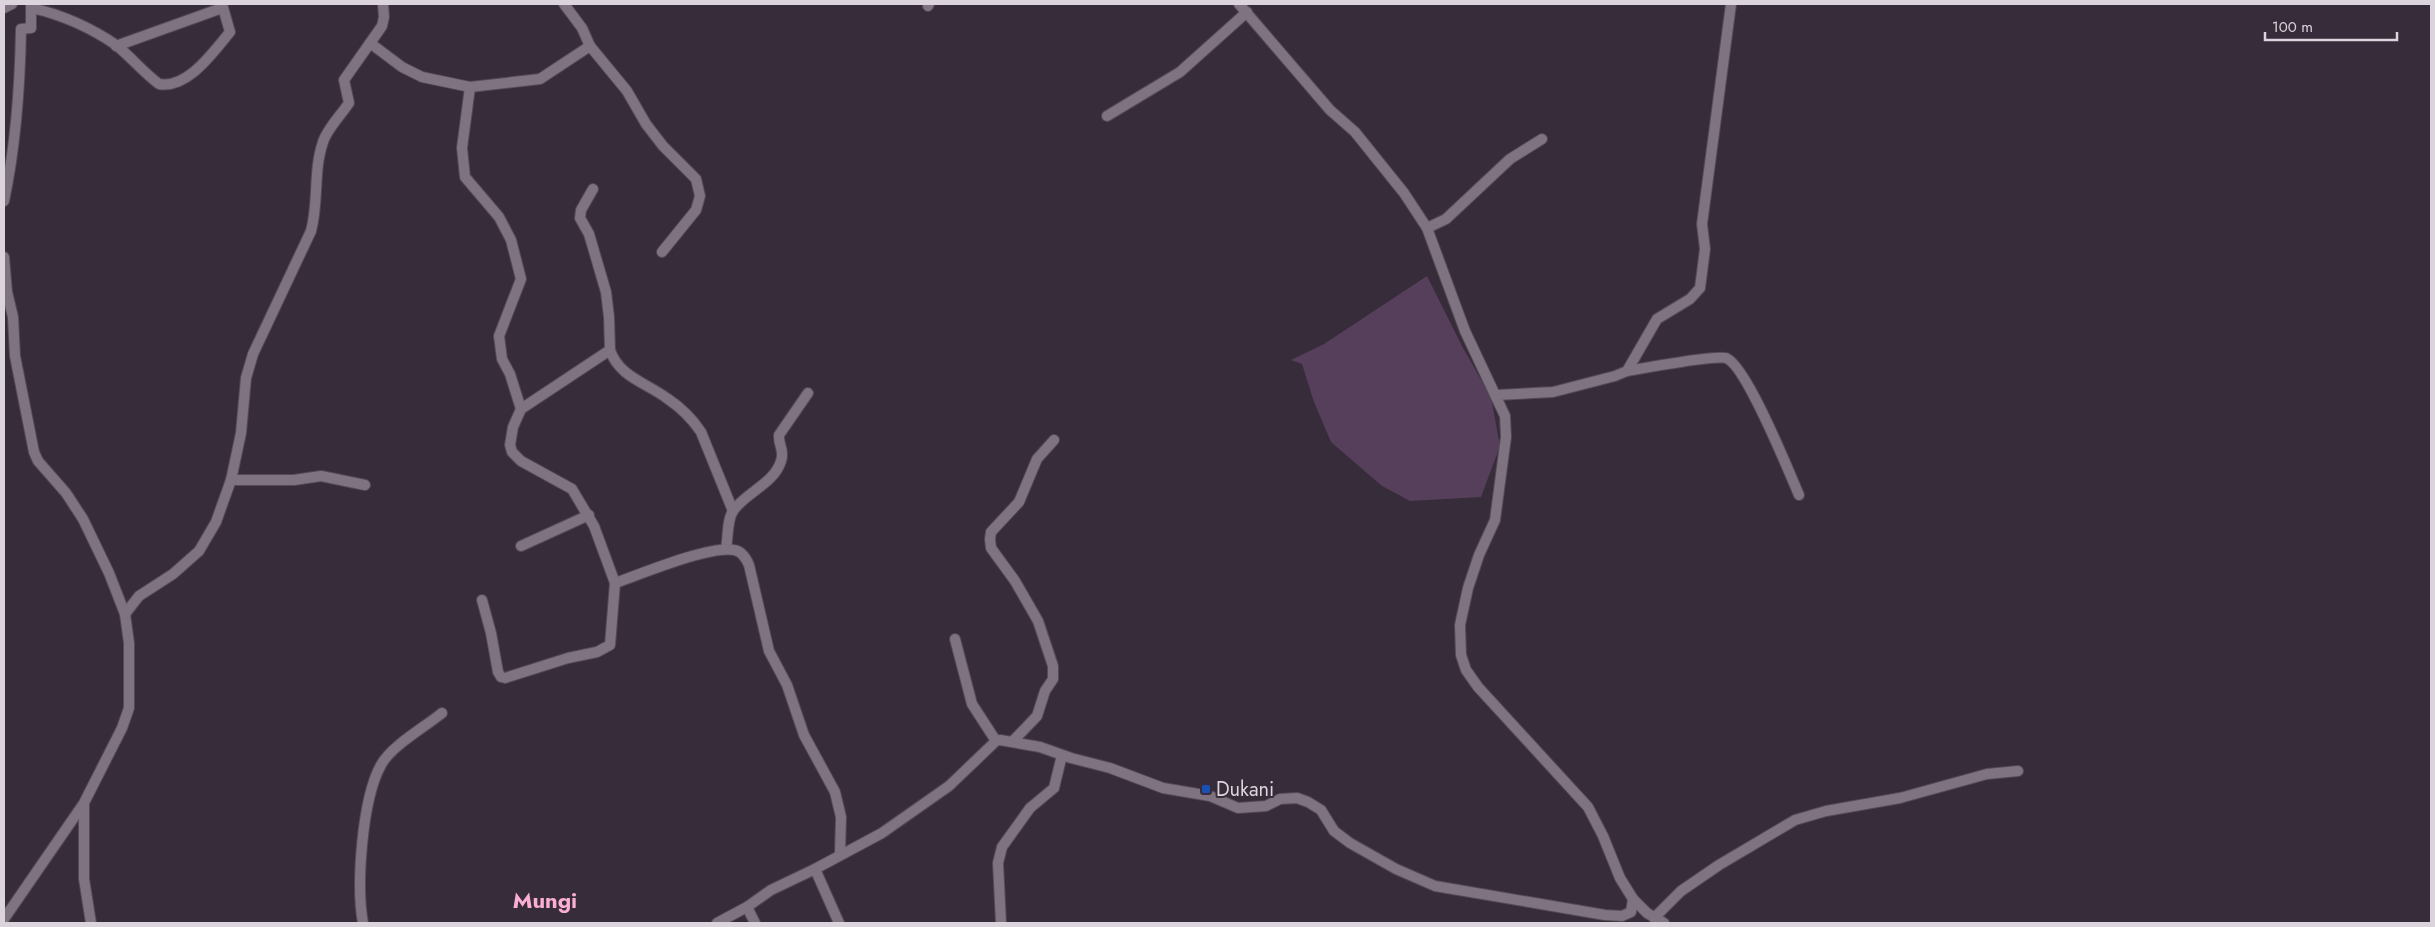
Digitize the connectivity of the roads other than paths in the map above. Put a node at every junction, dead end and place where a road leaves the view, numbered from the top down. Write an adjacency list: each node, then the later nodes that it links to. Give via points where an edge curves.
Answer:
1 (12, 4): 8 (street)
2 (383, 4): 10 (street, via 382,26)
3 (564, 4): 12 (street, via 582,28)
4 (1239, 4): 9 (street)
5 (1730, 4): 23 (street, via 1702,224 1705,249 1700,288 1690,299 1657,319)
6 (32, 6): 11 (street, via 70,19); 17 (street, via 31,28 21,29 13,151)
7 (222, 6): 11 (street); 11 (street, via 230,32 194,72 182,79 159,84)
8 (4, 8)
9 (1248, 12): 14 (street, via 1180,72); 18 (street, via 1330,110 1361,139)
10 (370, 43): 13 (street, via 422,77); 28 (street, via 344,80 349,103 323,140 310,231 253,354 246,378 241,432)
11 (116, 46)
12 (590, 46): 13 (street, via 540,79); 19 (street, via 627,90 662,146 696,178 700,196 696,210)
13 (470, 87): 26 (street, via 462,148 465,177 499,217 511,240 520,279 502,326 499,347)
14 (1107, 116)
15 (1542, 139): 18 (street, via 1510,159 1446,219)
16 (593, 189): 22 (street, via 580,218 589,234 606,292)
17 (4, 201)
18 (1427, 228): 25 (street, via 1465,331)
19 (662, 252)
20 (4, 257): 21 (street)
21 (5, 292): 37 (street, via 13,317 15,356 34,452 83,519)
22 (610, 350): 26 (street); 31 (street, via 618,368 669,399 696,424)
23 (1627, 371): 25 (street, via 1553,392); 30 (street, via 1719,358 1734,363 1749,383)
24 (808, 393): 31 (street, via 779,435 778,442 783,450 781,462 770,478)
25 (1497, 395): 47 (street, via 1505,416 1506,437 1497,511 1468,588 1460,625 1461,656 1478,687 1588,807)
26 (521, 409): 32 (street, via 513,427 512,452 521,461 572,489)
27 (1054, 440): 41 (street, via 1037,459 1019,502 991,532 990,539 991,548 1038,620 1053,666 1053,680 1037,716)
28 (231, 480): 29 (street, via 294,480 321,476); 37 (street, via 216,522 198,551 173,574 139,596)
29 (365, 485)
30 (1799, 496)
31 (733, 511): 34 (street)
32 (589, 516): 33 (street); 35 (street)
33 (521, 546)
34 (726, 549): 35 (street); 45 (street, via 736,550 749,565 769,651 787,685 804,735 833,786 841,818)
35 (615, 583): 36 (street, via 610,644 597,652 506,678 498,672)
36 (482, 600)
37 (125, 614): 44 (street, via 129,643 128,708 122,728)
38 (955, 639): 40 (street, via 972,704)
39 (442, 714): 52 (street, via 381,764 363,834)
40 (996, 741): 41 (street); 45 (street, via 949,786 882,833)
41 (1012, 742): 42 (street)
42 (1062, 755): 47 (street, via 1110,768 1163,788 1210,796 1238,808 1266,806 1280,799 1296,798 1308,802 1321,810 1334,831 1350,843 1396,869 1446,890 1622,916 1631,912); 56 (street, via 1054,788 1030,808 1002,847 998,863)
43 (2018, 771): 49 (street, via 1987,774 1900,798 1795,820 1704,875 1681,891)
44 (84, 804): 50 (street); 51 (street, via 84,879)
45 (840, 854): 46 (street)
46 (815, 869): 48 (street, via 771,890); 55 (street)
47 (1633, 899): 49 (street)
48 (747, 907): 53 (street); 54 (street)
49 (1654, 918): 57 (street)
50 (4, 919)
51 (92, 923)
52 (363, 923)
53 (717, 923)
54 (755, 923)
55 (839, 923)
56 (1002, 923)
57 (1664, 923)

